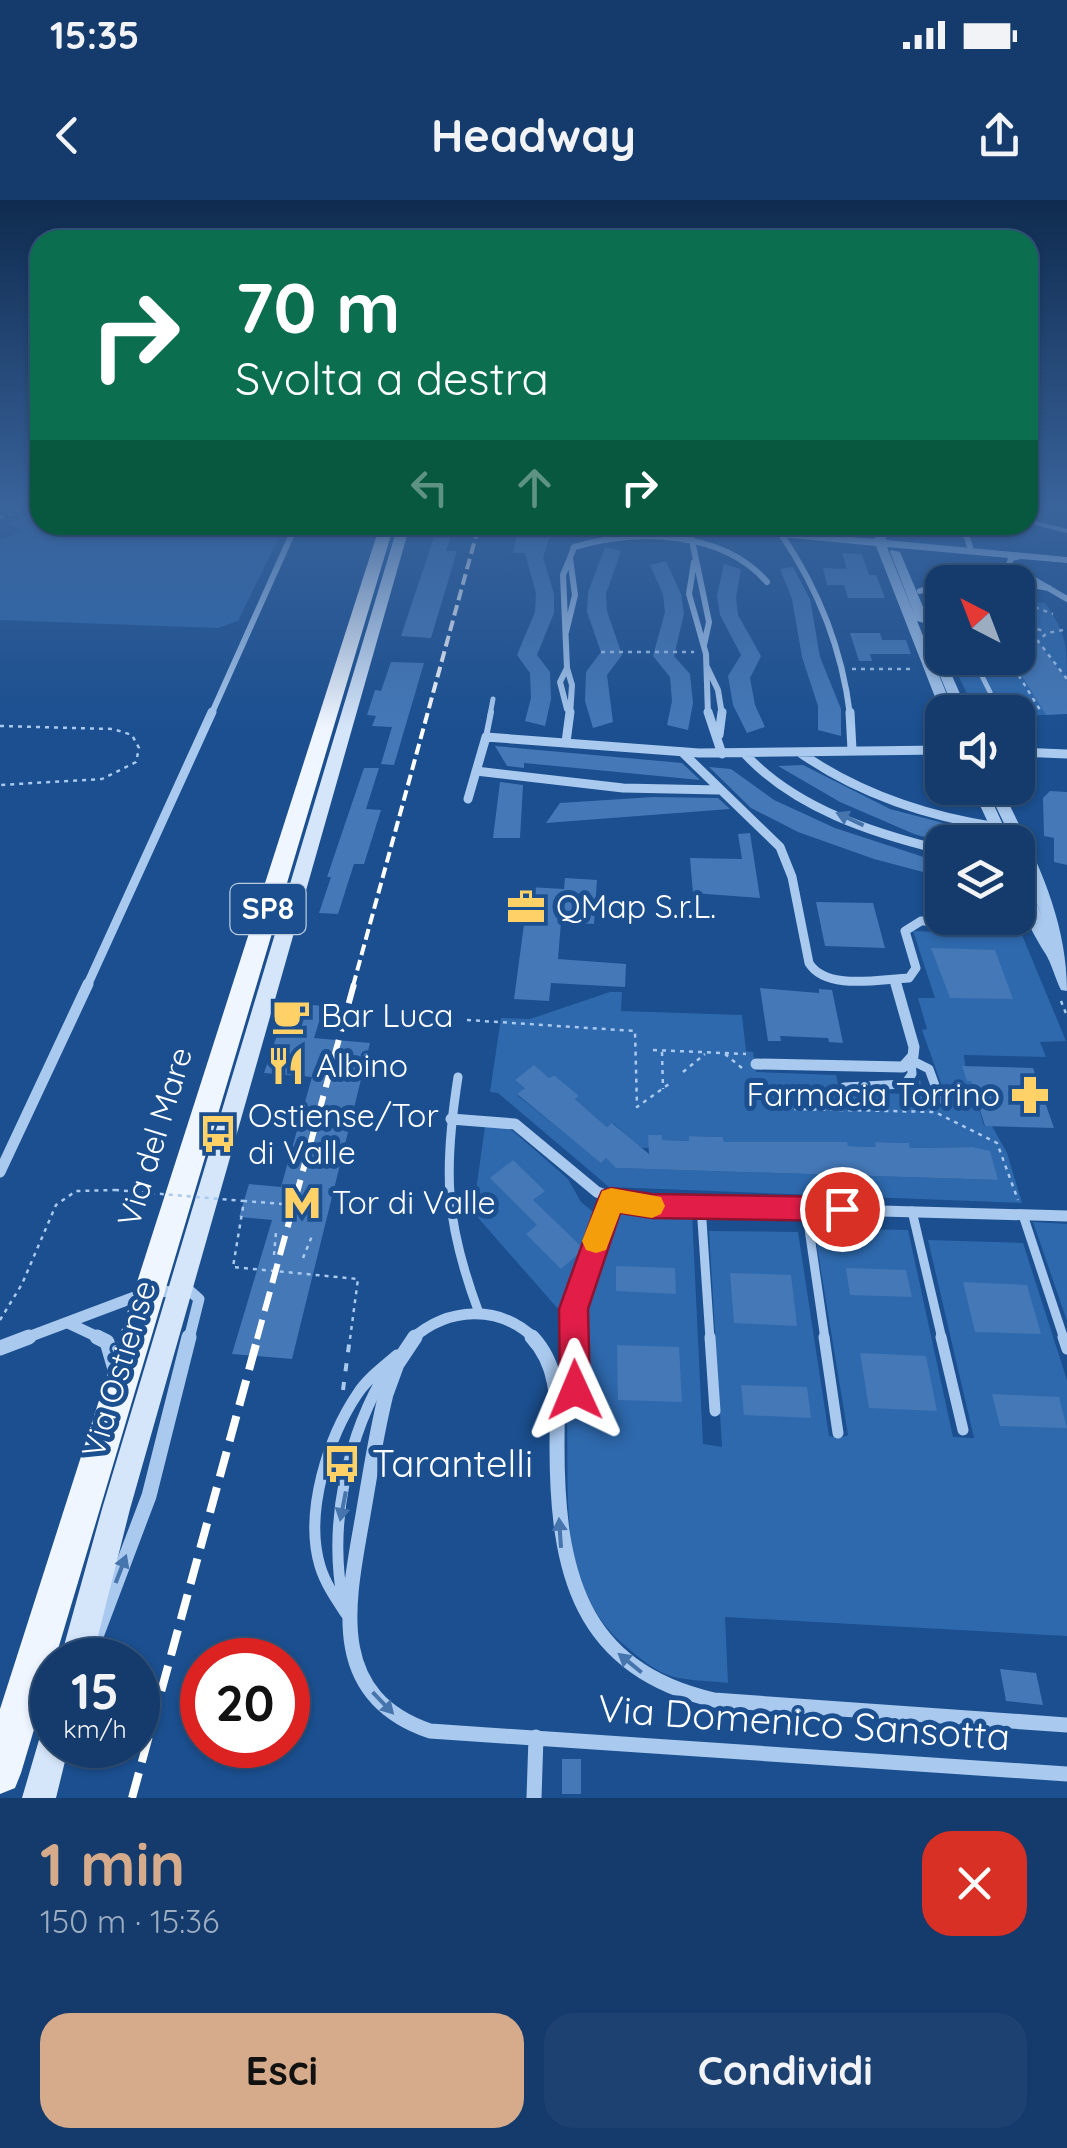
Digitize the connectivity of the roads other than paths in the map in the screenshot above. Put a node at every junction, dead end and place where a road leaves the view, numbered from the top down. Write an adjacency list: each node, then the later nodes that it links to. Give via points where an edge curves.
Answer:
1 (272, 580): 52 (street)
2 (369, 580): 60 (main road, Via del Mare / SP8)
3 (388, 580): 59 (main road, Via Ostiense)
4 (576, 580): 27 (street, via 566,632 574,696)
5 (689, 580): 19 (street)
6 (698, 580): 19 (street, via 709,624)
7 (765, 580): 12 (street)
8 (809, 580): 28 (street, via 824,603 848,694)
9 (893, 580): 23 (street)
10 (907, 580): 18 (street)
11 (1033, 580): 14 (street)
12 (767, 582)
13 (1035, 585): 14 (street)
14 (1048, 588): 17 (street)
15 (925, 589): 16 (street)
16 (920, 590)
17 (1067, 599)
18 (925, 625)
19 (705, 649): 20 (street)
20 (708, 666): 25 (street, via 723,719); 25 (street, via 708,714)
21 (982, 675): 22 (lane)
22 (990, 692)
23 (940, 695)
24 (494, 698): 26 (lane)
25 (719, 735): 33 (street)
26 (486, 736): 27 (street); 36 (street)
27 (566, 742): 30 (street)
28 (852, 750): 29 (street); 31 (street)
29 (925, 750)
30 (682, 752): 33 (street); 37 (street)
31 (799, 752): 34 (street); 40 (street, via 892,801)
32 (1035, 753): 35 (street)
33 (722, 754): 34 (street)
34 (745, 754): 41 (street, one-way to 34, via 842,816 769,777)
35 (1067, 754)
36 (476, 771): 37 (street, via 623,788); 38 (street)
37 (718, 790): 44 (street, via 782,850 815,973 833,980)
38 (468, 798)
39 (1002, 805): 43 (street, via 1048,909)
40 (971, 825)
41 (925, 846)
42 (1036, 920): 43 (street); 44 (street, via 916,922 905,930 916,970)
43 (1054, 952): 45 (street)
44 (894, 980): 46 (street, via 914,1047)
45 (1067, 985)
46 (911, 1060): 47 (street, via 892,1069); 49 (lane, via 905,1084); 50 (lane, via 929,1068)
47 (751, 1063)
48 (458, 1077): 51 (lane)
49 (844, 1086)
50 (940, 1099)
51 (451, 1120): 53 (street, via 515,1124); 61 (lane, via 445,1203)
52 (0, 1172)
53 (611, 1200): 54 (street); 66 (lane, via 574,1309)
54 (702, 1206): 55 (street); 67 (lane)
55 (806, 1208): 56 (street); 70 (lane)
56 (912, 1210): 57 (street); 69 (lane)
57 (1022, 1215): 58 (street); 64 (lane)
58 (1067, 1216)
59 (182, 1291): 60 (street); 72 (main road, Via Ostiense); 73 (street, one-way to 59, via 148,1496 200,1305 194,1292)
60 (148, 1292): 62 (street); 68 (main road, Via del Mare / SP8)
61 (479, 1313): 65 (street, via 435,1322); 74 (street, Via Domenico Sansotta, one-way to 61, via 703,1698 636,1669 591,1624 561,1552 552,1364 522,1328)
62 (68, 1323): 63 (street); 68 (street, via 99,1336 112,1351)
63 (0, 1348)
64 (1067, 1349)
65 (400, 1352): 71 (street, Via Domenico Sansotta, via 383,1396); 71 (lane, one-way to 71, via 362,1414 340,1520 334,1568); 71 (lane, via 349,1407 324,1480 317,1553)
66 (575, 1390)
67 (716, 1412)
68 (108, 1420): 77 (main road, Via del Mare / SP8)
69 (963, 1430)
70 (838, 1433)
71 (347, 1616): 75 (street, Via Domenico Sansotta, one-way to 75, via 358,1673 395,1715 426,1730)
72 (82, 1638)
73 (95, 1638)
74 (1067, 1725)
75 (536, 1737): 78 (street, Via Domenico Sansotta); 80 (street)
76 (47, 1768): 79 (main road)
77 (0, 1774)
78 (1067, 1774)
79 (39, 1798)
80 (534, 1798)

